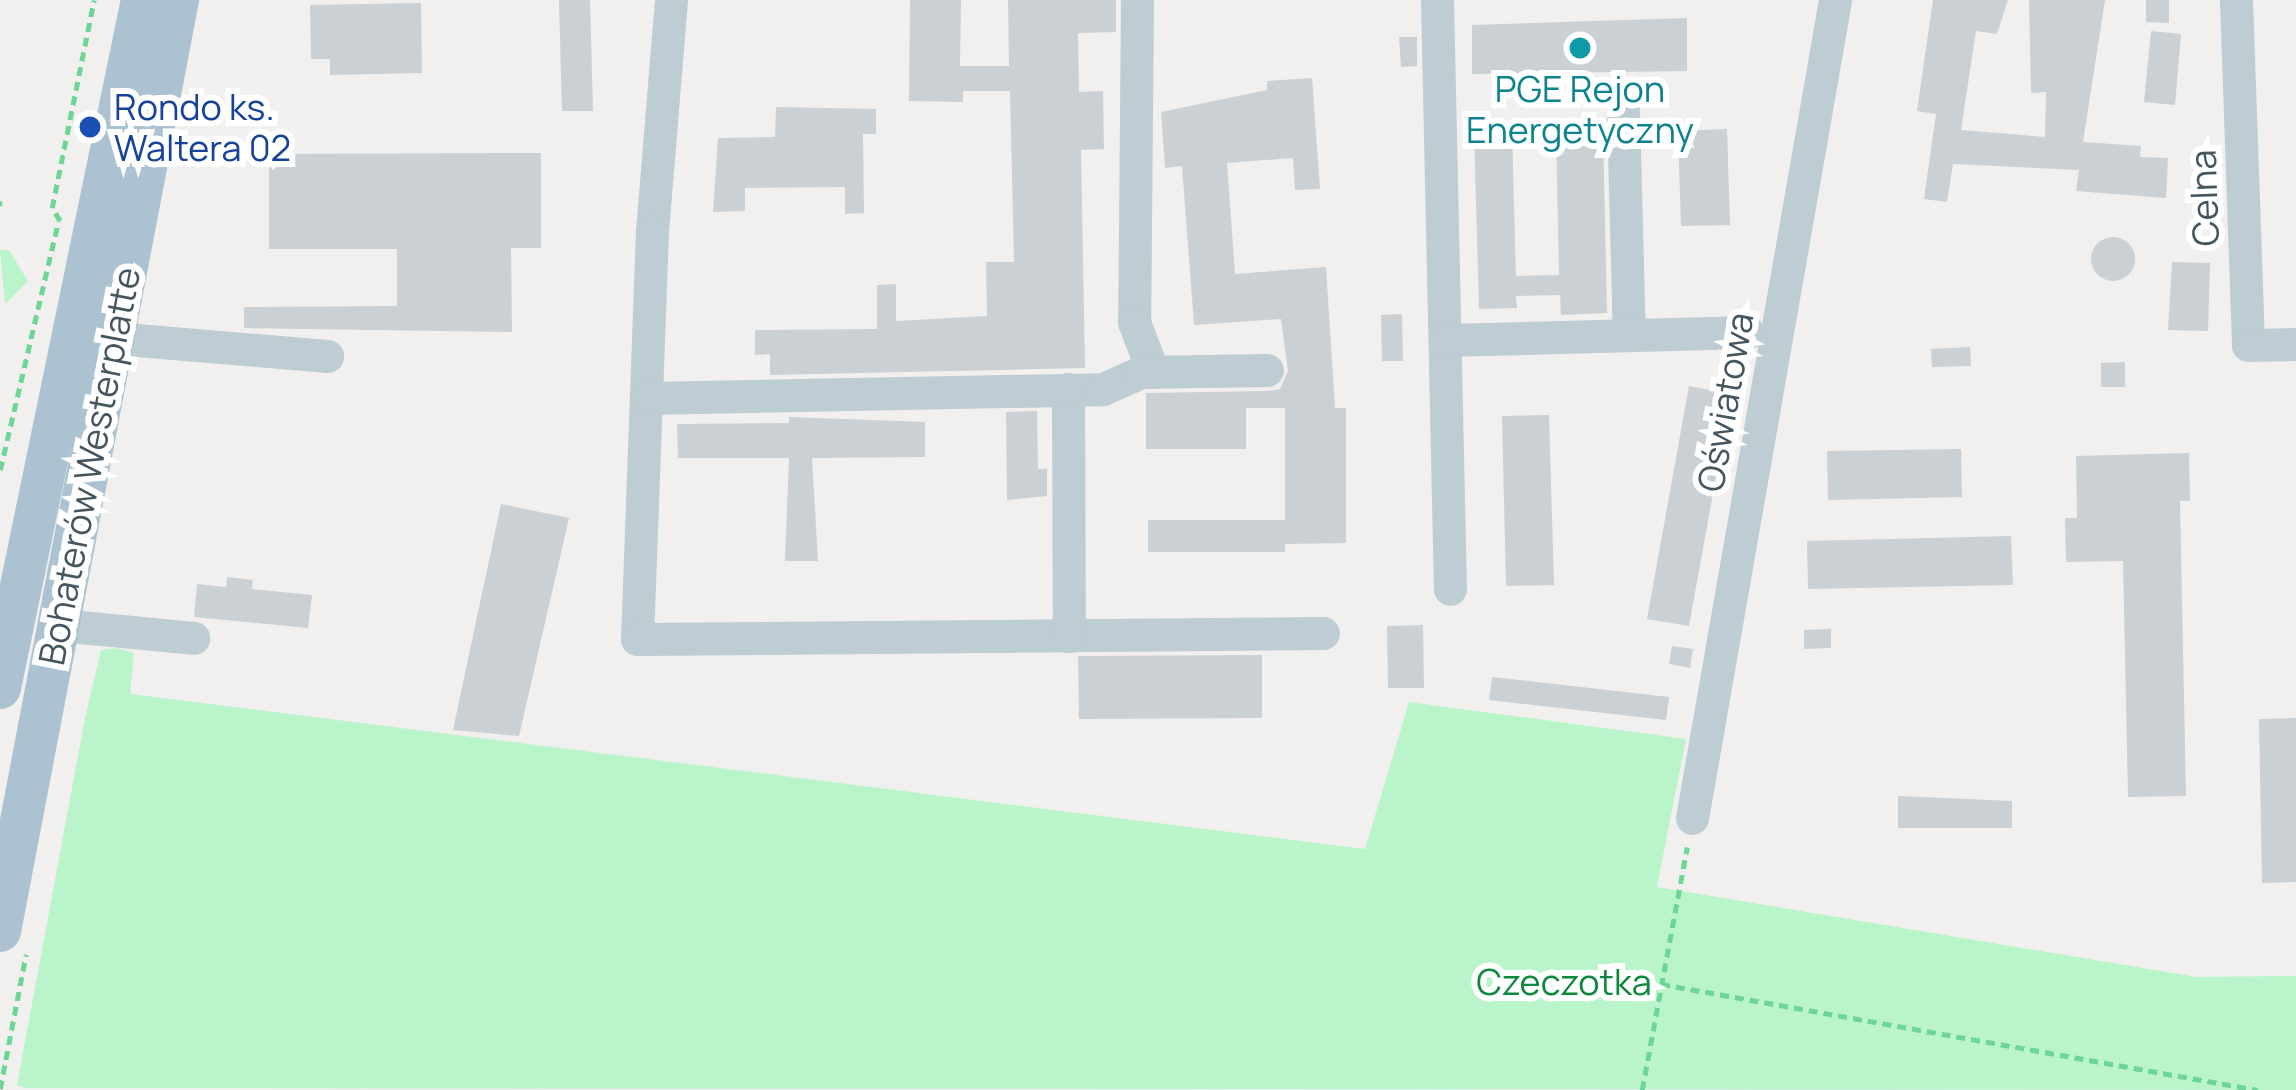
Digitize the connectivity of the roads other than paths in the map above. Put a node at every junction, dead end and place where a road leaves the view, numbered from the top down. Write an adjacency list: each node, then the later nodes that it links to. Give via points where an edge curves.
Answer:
1 (142, 0): 24 (main road, Bohaterów Westerplatte)
2 (178, 0): 11 (main road, Bohaterów Westerplatte)
3 (671, 0): 18 (street)
4 (1137, 0): 16 (street, via 1134,322)
5 (1437, 0): 12 (street)
6 (1835, 0): 25 (street, Oświatowa)
7 (2236, 0): 13 (street, Celna, via 2248,345)
8 (1623, 112): 10 (street)
9 (1748, 332): 10 (street)
10 (1630, 335): 12 (street)
11 (113, 338): 14 (street); 20 (main road, Bohaterów Westerplatte)
12 (1445, 340): 19 (street)
13 (2296, 344)
14 (327, 356)
15 (1267, 370): 16 (street)
16 (1153, 372): 17 (street)
17 (1068, 389): 18 (street); 22 (street)
18 (646, 398): 22 (street, via 641,642)
19 (1450, 590)
20 (59, 625): 23 (street); 26 (main road, Bohaterów Westerplatte)
21 (1323, 633): 22 (street)
22 (1070, 637)
23 (193, 638)
24 (2, 662)
25 (1692, 818)
26 (0, 931)

